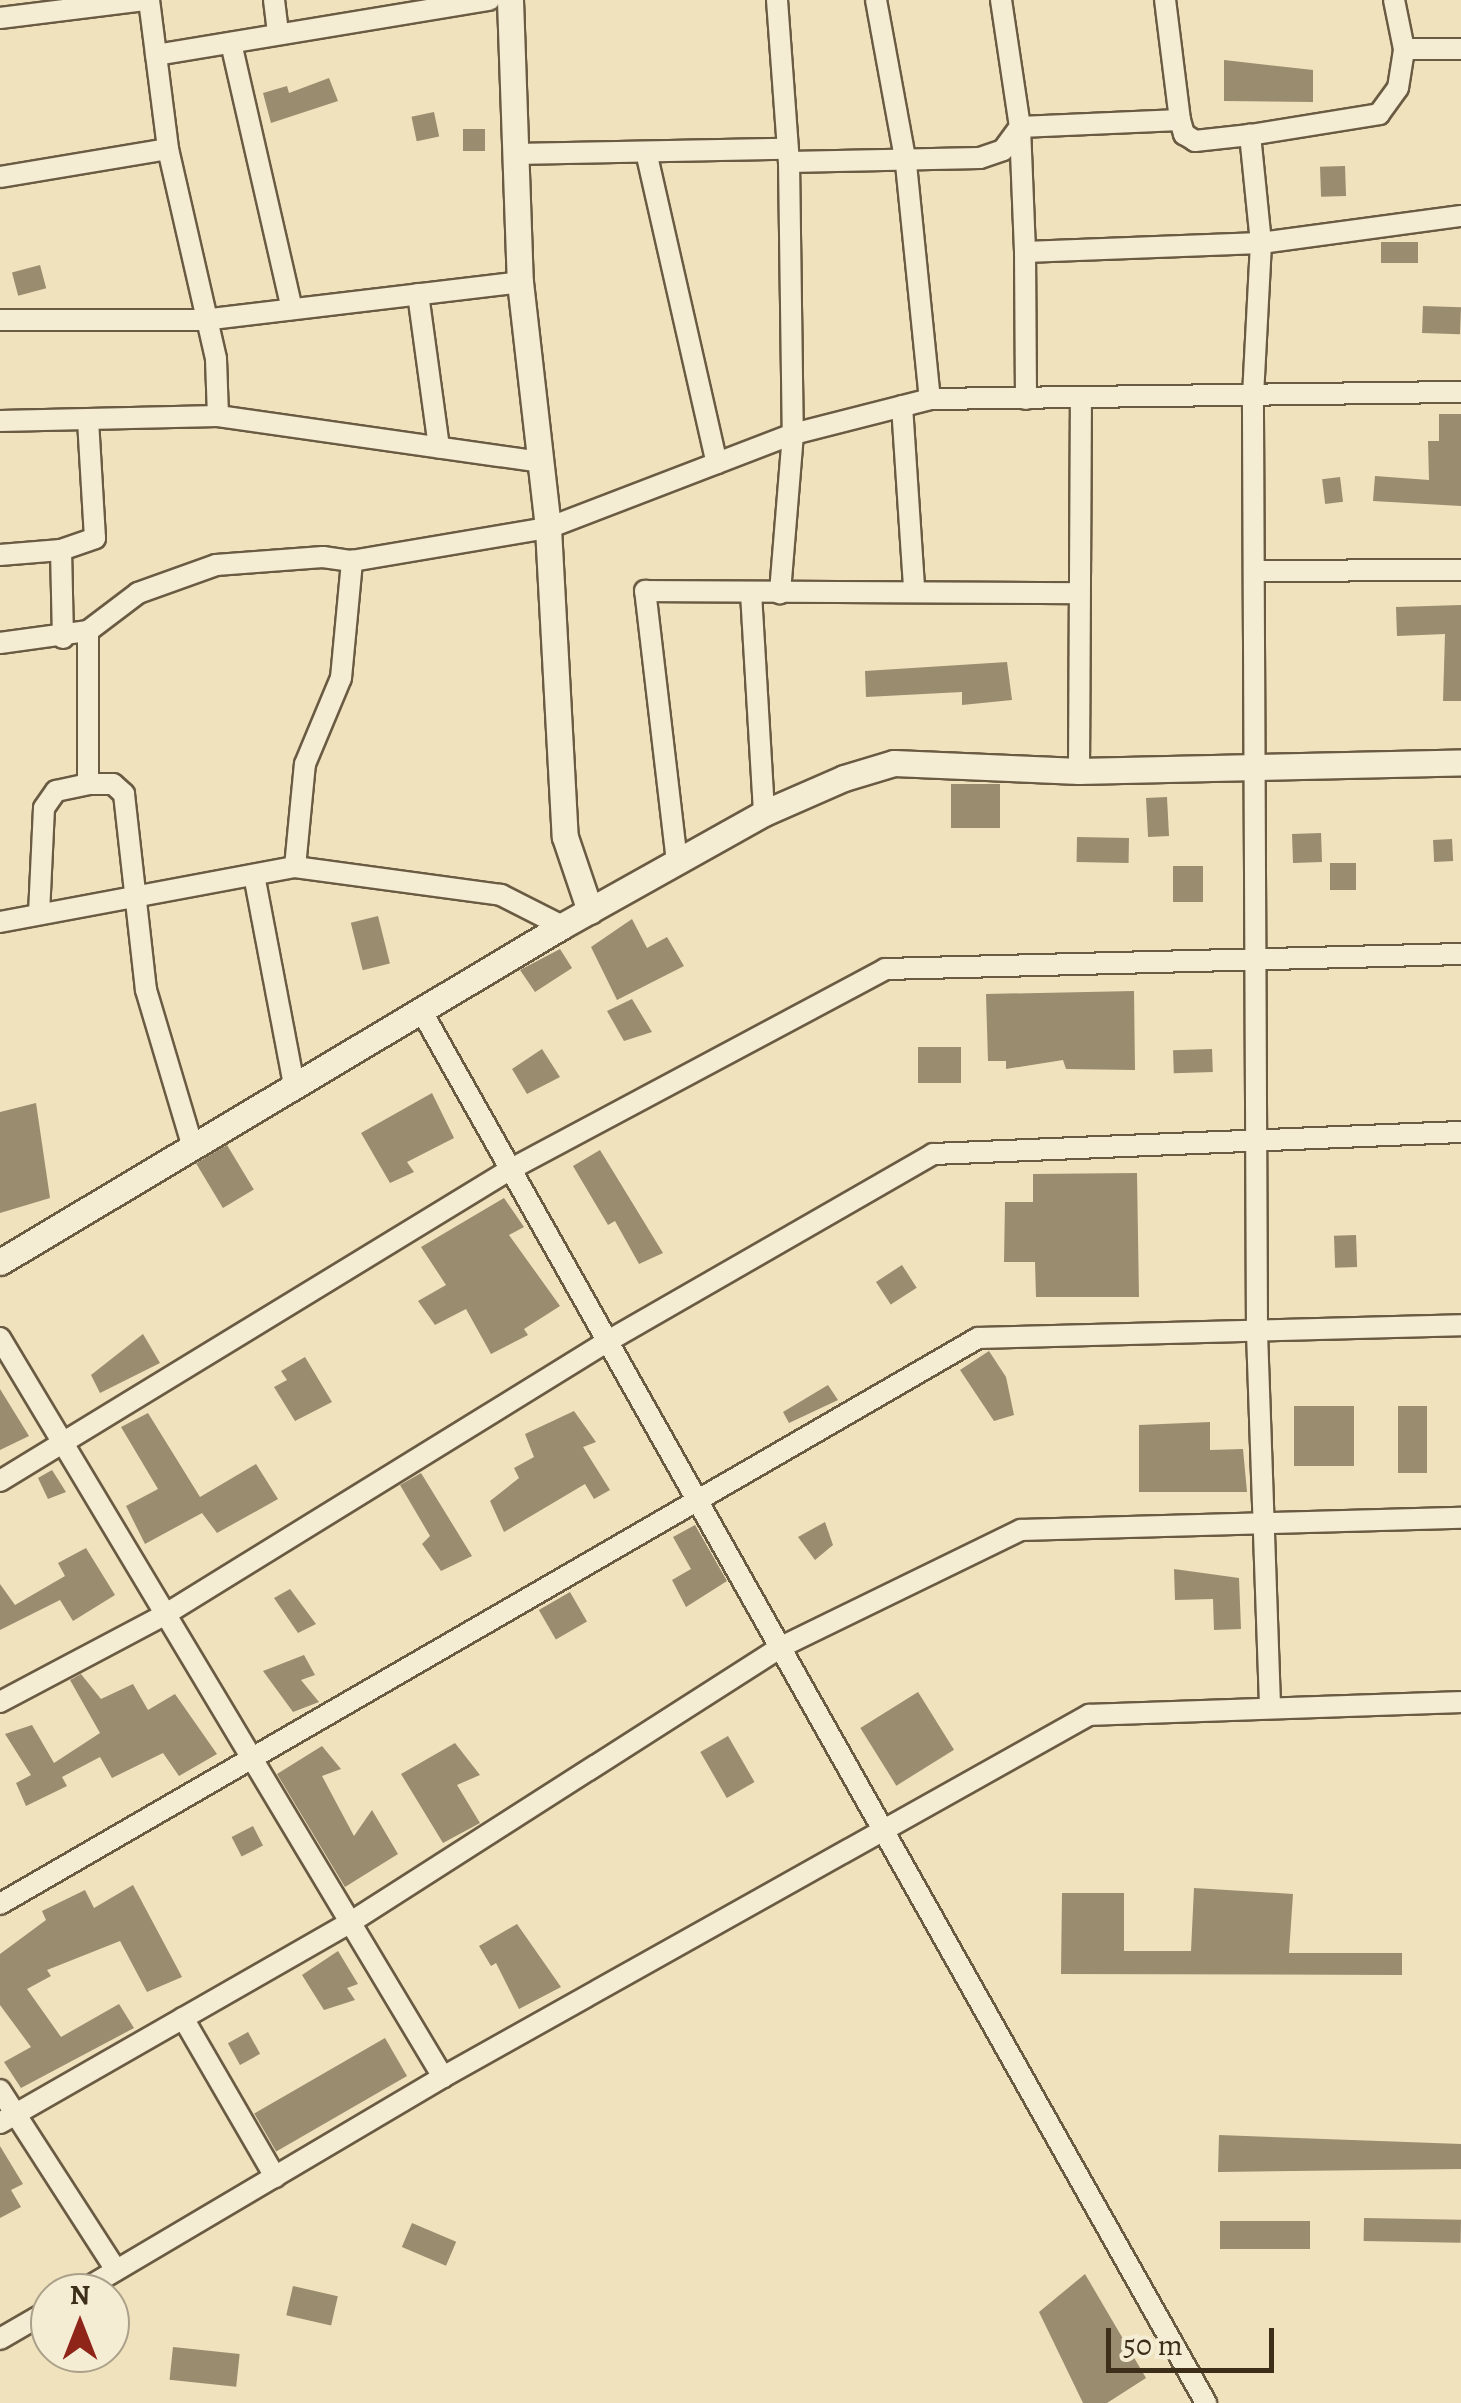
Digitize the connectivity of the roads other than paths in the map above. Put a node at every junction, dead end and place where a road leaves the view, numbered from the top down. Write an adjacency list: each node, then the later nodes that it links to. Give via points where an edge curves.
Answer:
1 (147, 0): 10 (street); 15 (street)
2 (274, 0): 11 (street)
3 (489, 0): 11 (street)
4 (510, 0): 20 (street)
5 (776, 0): 22 (street)
6 (876, 0): 23 (street)
7 (1001, 0): 17 (street)
8 (1165, 0): 16 (street)
9 (1394, 0): 14 (street)
10 (0, 18)
11 (278, 33): 12 (street)
12 (232, 43): 15 (street); 30 (street)
13 (1461, 49): 14 (street)
14 (1404, 50): 18 (street, via 1398,88 1379,114)
15 (156, 55): 19 (street)
16 (1180, 120): 17 (street); 18 (street, via 1184,134 1196,141)
17 (1020, 128): 23 (street, via 1003,150 980,158); 27 (street)
18 (1250, 135): 26 (street)
19 (168, 150): 24 (street); 32 (street)
20 (515, 154): 21 (street); 28 (street)
21 (647, 156): 22 (street); 45 (street)
22 (786, 156): 23 (street); 42 (street)
23 (906, 164): 37 (street)
24 (0, 177)
25 (1461, 216): 26 (street)
26 (1261, 244): 27 (street); 34 (street)
27 (1025, 252): 35 (street)
28 (520, 282): 29 (street); 44 (street)
29 (418, 294): 30 (street); 43 (street)
30 (292, 309): 32 (street)
31 (0, 320): 32 (street)
32 (203, 320): 39 (street, via 216,359)
33 (1461, 392): 34 (street)
34 (1253, 396): 36 (street); 51 (street)
35 (1026, 399): 36 (street); 37 (street)
36 (1081, 399): 55 (street)
37 (930, 400): 38 (street)
38 (902, 406): 42 (street); 52 (street)
39 (218, 416): 40 (street); 43 (street)
40 (88, 419): 41 (street); 47 (street, via 95,538)
41 (0, 421)
42 (794, 434): 45 (street); 54 (street)
43 (439, 448): 44 (street)
44 (541, 462): 46 (street)
45 (718, 463): 46 (street)
46 (548, 528): 49 (street); 68 (street, via 564,837)
47 (61, 550): 48 (street); 57 (street)
48 (0, 554)
49 (352, 561): 56 (street, via 323,557 216,566 138,593); 65 (street, via 341,678 305,764)
50 (1461, 570): 51 (street)
51 (1254, 571): 60 (street)
52 (914, 588): 54 (street); 55 (street)
53 (751, 593): 54 (street); 63 (street); 64 (street, via 644,591)
54 (780, 593)
55 (1078, 593): 61 (street)
56 (88, 632): 57 (street); 62 (street)
57 (63, 638): 58 (street)
58 (0, 643)
59 (1461, 762): 60 (street)
60 (1258, 765): 61 (street); 73 (street)
61 (1078, 771): 63 (street, via 894,763)
62 (88, 784): 67 (street, via 113,784 124,794); 69 (street, via 56,791 44,808)
63 (764, 813): 64 (street)
64 (677, 862): 68 (street)
65 (295, 867): 66 (street); 71 (street, via 500,895)
66 (254, 875): 67 (street); 75 (street)
67 (136, 892): 69 (street); 78 (street, via 146,990)
68 (590, 911): 71 (street)
69 (39, 914): 70 (street)
70 (0, 922)
71 (562, 926): 74 (street)
72 (1461, 954): 73 (street)
73 (1258, 958): 77 (street); 79 (street, via 885,970)
74 (422, 1012): 75 (street); 79 (street)
75 (294, 1084): 78 (street)
76 (1461, 1132): 77 (street)
77 (1258, 1136): 82 (street); 84 (street, via 933,1154)
78 (193, 1148): 80 (street)
79 (511, 1170): 84 (street); 85 (street)
80 (0, 1262)
81 (1461, 1324): 82 (street)
82 (1257, 1332): 87 (street, via 978,1338); 89 (street)
83 (0, 1338): 85 (street)
84 (608, 1341): 87 (street); 90 (street)
85 (64, 1444): 86 (street); 90 (street)
86 (0, 1481)
87 (700, 1504): 91 (street); 95 (street)
88 (1461, 1518): 89 (street)
89 (1263, 1520): 91 (street, via 1021,1530); 94 (street)
90 (166, 1614): 92 (street); 95 (street)
91 (781, 1647): 96 (street); 98 (street)
92 (0, 1702)
93 (1461, 1702): 94 (street)
94 (1270, 1705): 96 (street, via 1089,1715)
95 (254, 1762): 97 (street); 98 (street)
96 (884, 1830): 100 (street); 108 (street)
97 (0, 1904)
98 (350, 1922): 99 (street); 100 (street)
99 (183, 2018): 102 (street); 103 (street)
100 (443, 2077): 103 (street)
101 (0, 2090): 102 (street)
102 (8, 2119): 104 (street)
103 (274, 2177): 104 (street)
104 (116, 2270): 105 (street)
105 (111, 2273)
106 (30, 2322): 107 (street)
107 (0, 2339)
108 (1206, 2403)

